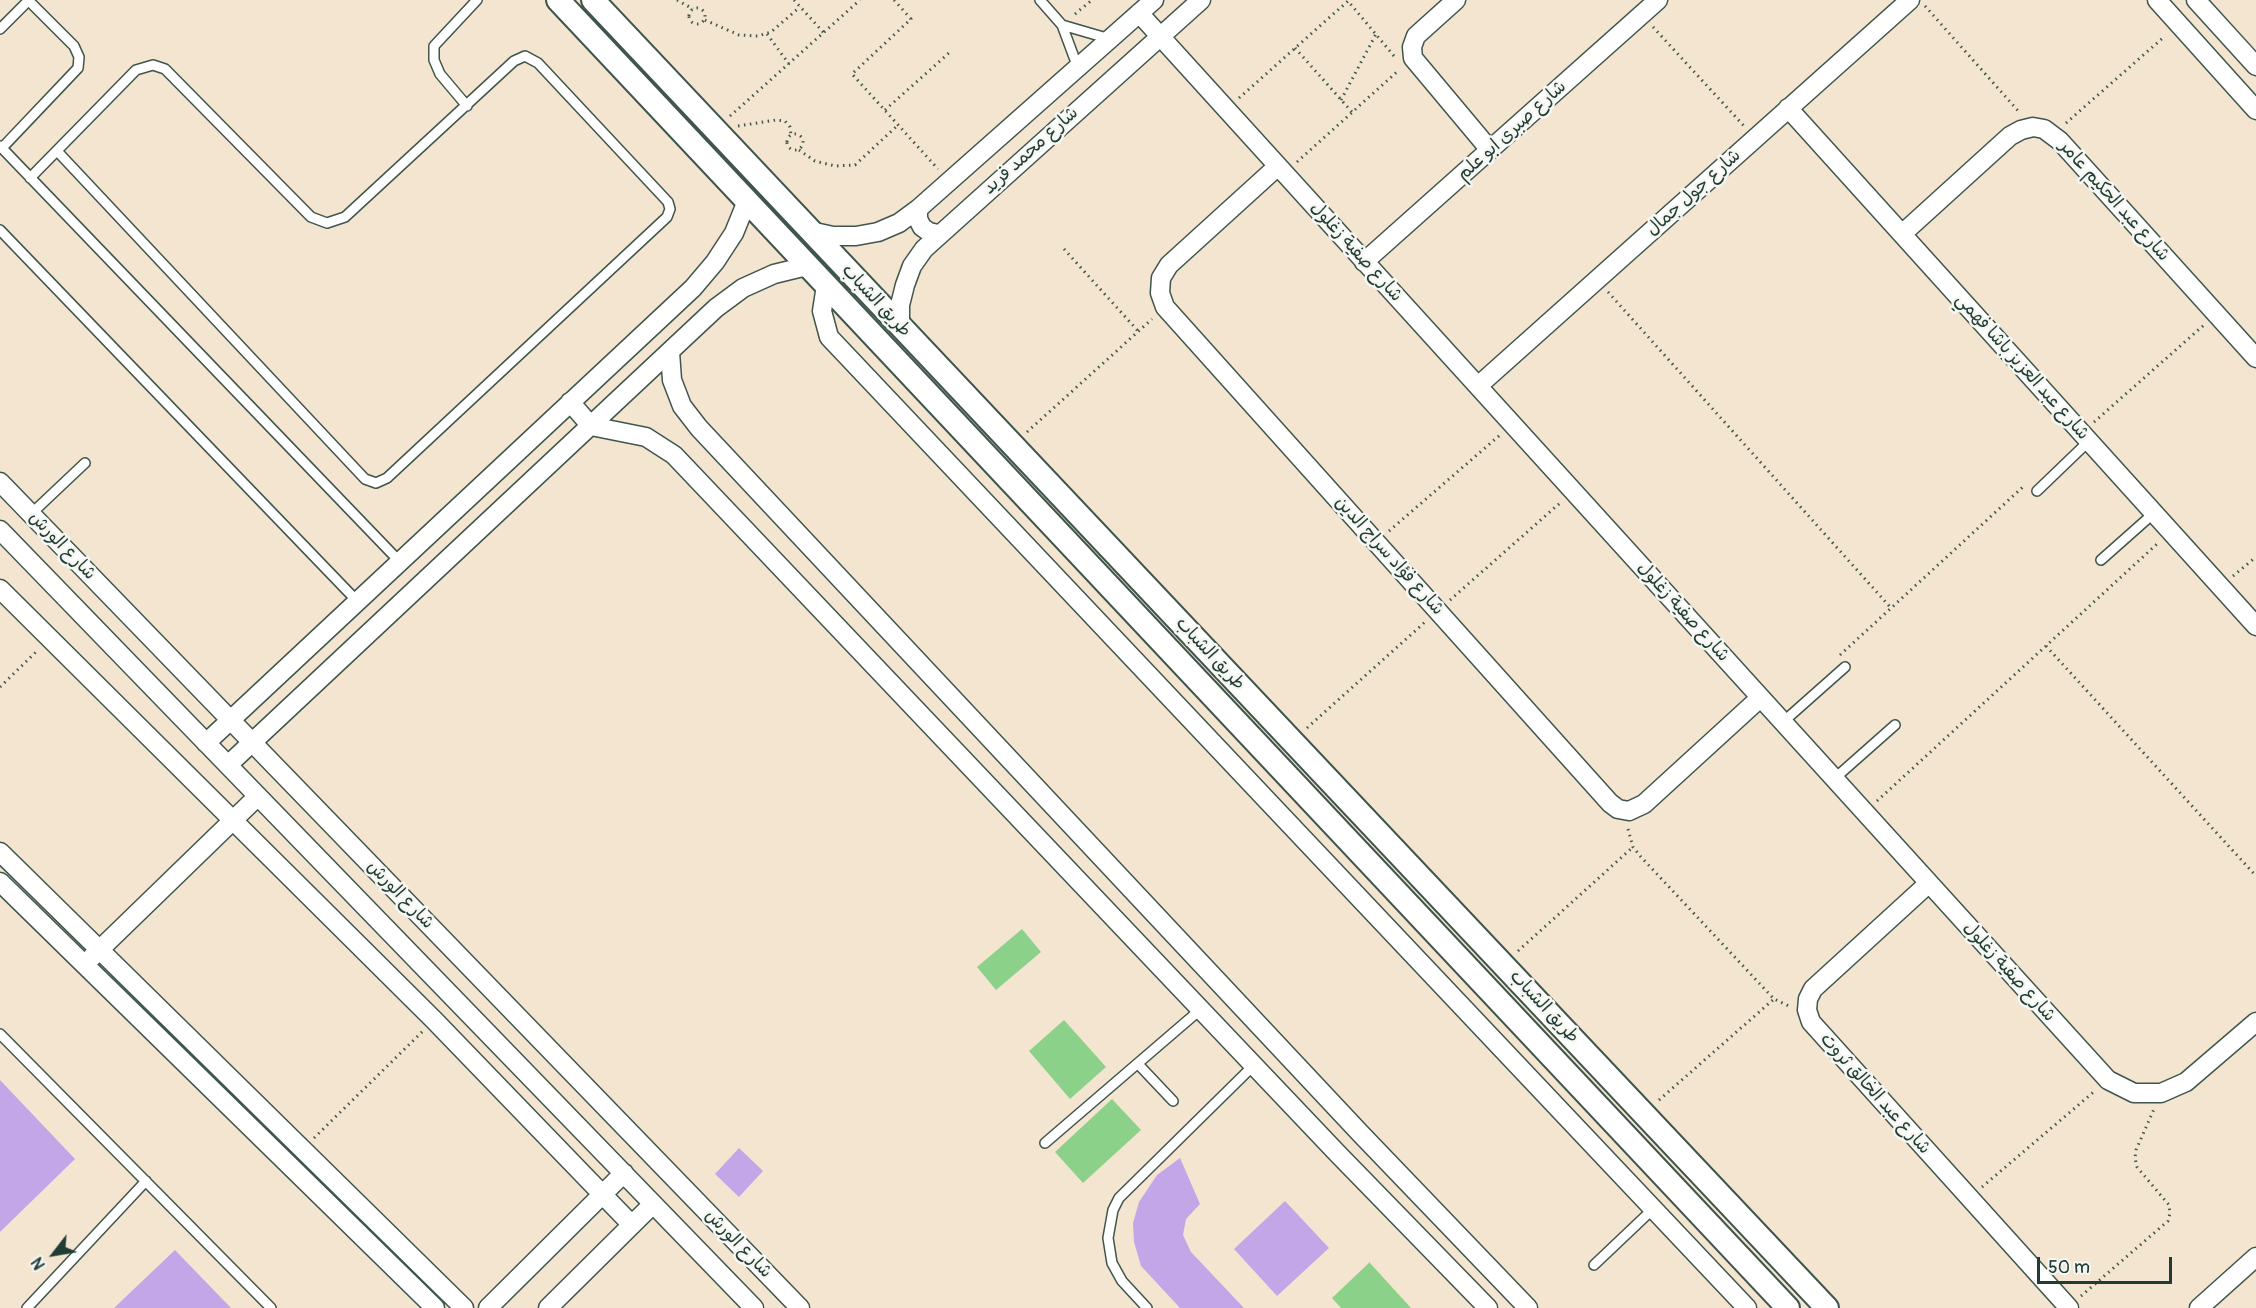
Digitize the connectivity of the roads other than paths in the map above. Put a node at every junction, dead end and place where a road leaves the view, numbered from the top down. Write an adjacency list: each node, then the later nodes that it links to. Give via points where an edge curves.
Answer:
1 (28, 0): 15 (lane); 23 (lane, via 74,46 78,68)
2 (477, 0): 20 (lane, via 435,46 434,60 440,74)
3 (558, 0): 28 (street, طريق الشباب)
4 (593, 0): 31 (street, طريق الشباب)
5 (1040, 0): 14 (lane)
6 (1154, 0): 13 (street, شارع محمد فريد)
7 (1201, 0): 16 (street, شارع محمد فريد)
8 (1456, 0): 24 (street, via 1416,36 1408,62)
9 (1659, 0): 24 (street, شارع صبرى ابو علم)
10 (1910, 0): 21 (street, شارع جول جمال)
11 (2157, 0): 22 (street)
12 (2196, 0): 18 (street)
13 (1139, 13): 16 (street, شارع صفية زغلول); 17 (street, شارع محمد فريد)
14 (1062, 25): 17 (lane); 19 (lane)
15 (0, 29)
16 (1160, 36): 26 (street, شارع صفية زغلول); 32 (street, شارع محمد فريد)
17 (1110, 39): 19 (street, شارع محمد فريد)
18 (2256, 66)
19 (1078, 68): 29 (street, شارع محمد فريد)
20 (467, 106): 25 (lane, via 345,217 327,223 311,217 165,69 153,65 136,70); 25 (lane, via 514,61 525,56 538,63 668,202 670,209 667,217 387,478 376,483 365,479)
21 (1788, 108): 33 (street, شارع عبد العزيز باشا فهمي); 40 (street, شارع جول جمال)
22 (2256, 110)
23 (1, 147): 27 (lane)
24 (1490, 150): 34 (street, شارع صبرى ابو علم)
25 (57, 151): 27 (lane)
26 (1281, 169): 34 (street, شارع صفية زغلول); 56 (street, شارع فؤاد سراج الدين, via 1168,265 1161,278 1160,293 1166,307 1610,803 1629,812 1644,804)
27 (30, 178): 51 (lane)
28 (747, 201): 35 (street, طريق الشباب); 41 (street, via 716,262)
29 (918, 209): 31 (street, شارع محمد فريد, via 878,232 833,236); 32 (street, via 922,227)
30 (0, 230): 53 (lane)
31 (810, 231): 37 (street, طريق الشباب)
32 (938, 234): 37 (street, شارع محمد فريد, via 918,258 905,285)
33 (1902, 234): 39 (street, شارع عبد الحكيم عامر, via 2010,136 2033,127 2044,129 2053,134); 43 (street, شارع عبد العزيز باشا فهمي)
34 (1365, 262): 40 (street, شارع صفية زغلول)
35 (807, 266): 36 (street, طريق الشباب); 38 (street, via 774,274 743,288)
36 (826, 285): 88 (street, via 822,311 829,337); 105 (street, طريق الشباب)
37 (900, 326): 106 (street, طريق الشباب)
38 (670, 352): 42 (street); 64 (street, via 672,380 682,406 699,428)
39 (2256, 358)
40 (1478, 386): 56 (street, شارع صفية زغلول)
41 (570, 402): 42 (street); 51 (street)
42 (591, 426): 60 (street); 66 (street, via 646,437 674,455)
43 (2086, 437): 46 (lane); 47 (street, شارع عبد العزيز باشا فهمي)
44 (85, 463): 48 (lane)
45 (0, 482): 48 (street, شارع الورش)
46 (2037, 491)
47 (2154, 513): 50 (lane); 54 (street, شارع عبد العزيز باشا فهمي)
48 (31, 514): 57 (street, شارع الورش)
49 (0, 530): 61 (street, شارع الورش)
50 (2101, 560)
51 (400, 562): 53 (street)
52 (0, 590): 67 (street)
53 (357, 601): 57 (street)
54 (2256, 626)
55 (1845, 667): 58 (lane)
56 (1760, 698): 58 (street, شارع صفية زغلول)
57 (230, 720): 60 (street, شارع الورش); 61 (street)
58 (1783, 722): 63 (street, شارع صفية زغلول)
59 (1895, 725): 63 (lane)
60 (252, 742): 62 (street); 100 (street, شارع الورش)
61 (206, 743): 62 (street, شارع الورش)
62 (228, 765): 65 (street, شارع الورش)
63 (1834, 779): 70 (street, شارع صفية زغلول)
64 (1031, 783): 66 (street); 71 (street)
65 (258, 796): 67 (street); 84 (street, شارع الورش)
66 (1008, 805): 72 (street)
67 (232, 821): 73 (street); 86 (street, via 434,1020)
68 (0, 852): 73 (street)
69 (0, 882): 74 (street)
70 (1929, 883): 76 (street, شارع صفية زغلول, via 2108,1080 2134,1093 2161,1093 2186,1082); 92 (street, شارع عبد الخالق ثروت, via 1813,989 1808,999 1811,1022)
71 (1135, 893): 72 (street); 81 (street)
72 (1112, 915): 75 (street)
73 (99, 950): 74 (street); 96 (street)
74 (84, 965): 95 (street)
75 (1201, 1009): 78 (lane); 79 (street)
76 (2256, 1022)
77 (0, 1034): 85 (lane)
78 (1138, 1064): 80 (lane); 82 (lane)
79 (1254, 1065): 83 (street); 101 (lane, via 1119,1198 1113,1210 1108,1238 1112,1263)
80 (1173, 1101)
81 (1360, 1132): 83 (street); 103 (street)
82 (1045, 1143)
83 (1338, 1154): 102 (street)
84 (624, 1173): 86 (street); 87 (street, شارع الورش)
85 (146, 1181): 93 (lane); 94 (lane)
86 (602, 1194): 89 (street); 97 (street)
87 (653, 1204): 89 (street); 99 (street, شارع الورش)
88 (1653, 1209): 91 (lane); 104 (street)
89 (632, 1225): 98 (street)
90 (2256, 1257): 107 (street)
91 (1594, 1265)
92 (2069, 1307)
93 (27, 1308)
94 (272, 1308)
95 (435, 1308)
96 (464, 1308)
97 (488, 1308)
98 (548, 1308)
99 (754, 1308)
100 (800, 1308)
101 (1146, 1308)
102 (1488, 1308)
103 (1528, 1308)
104 (1747, 1308)
105 (1788, 1308)
106 (1827, 1308)
107 (2199, 1308)

